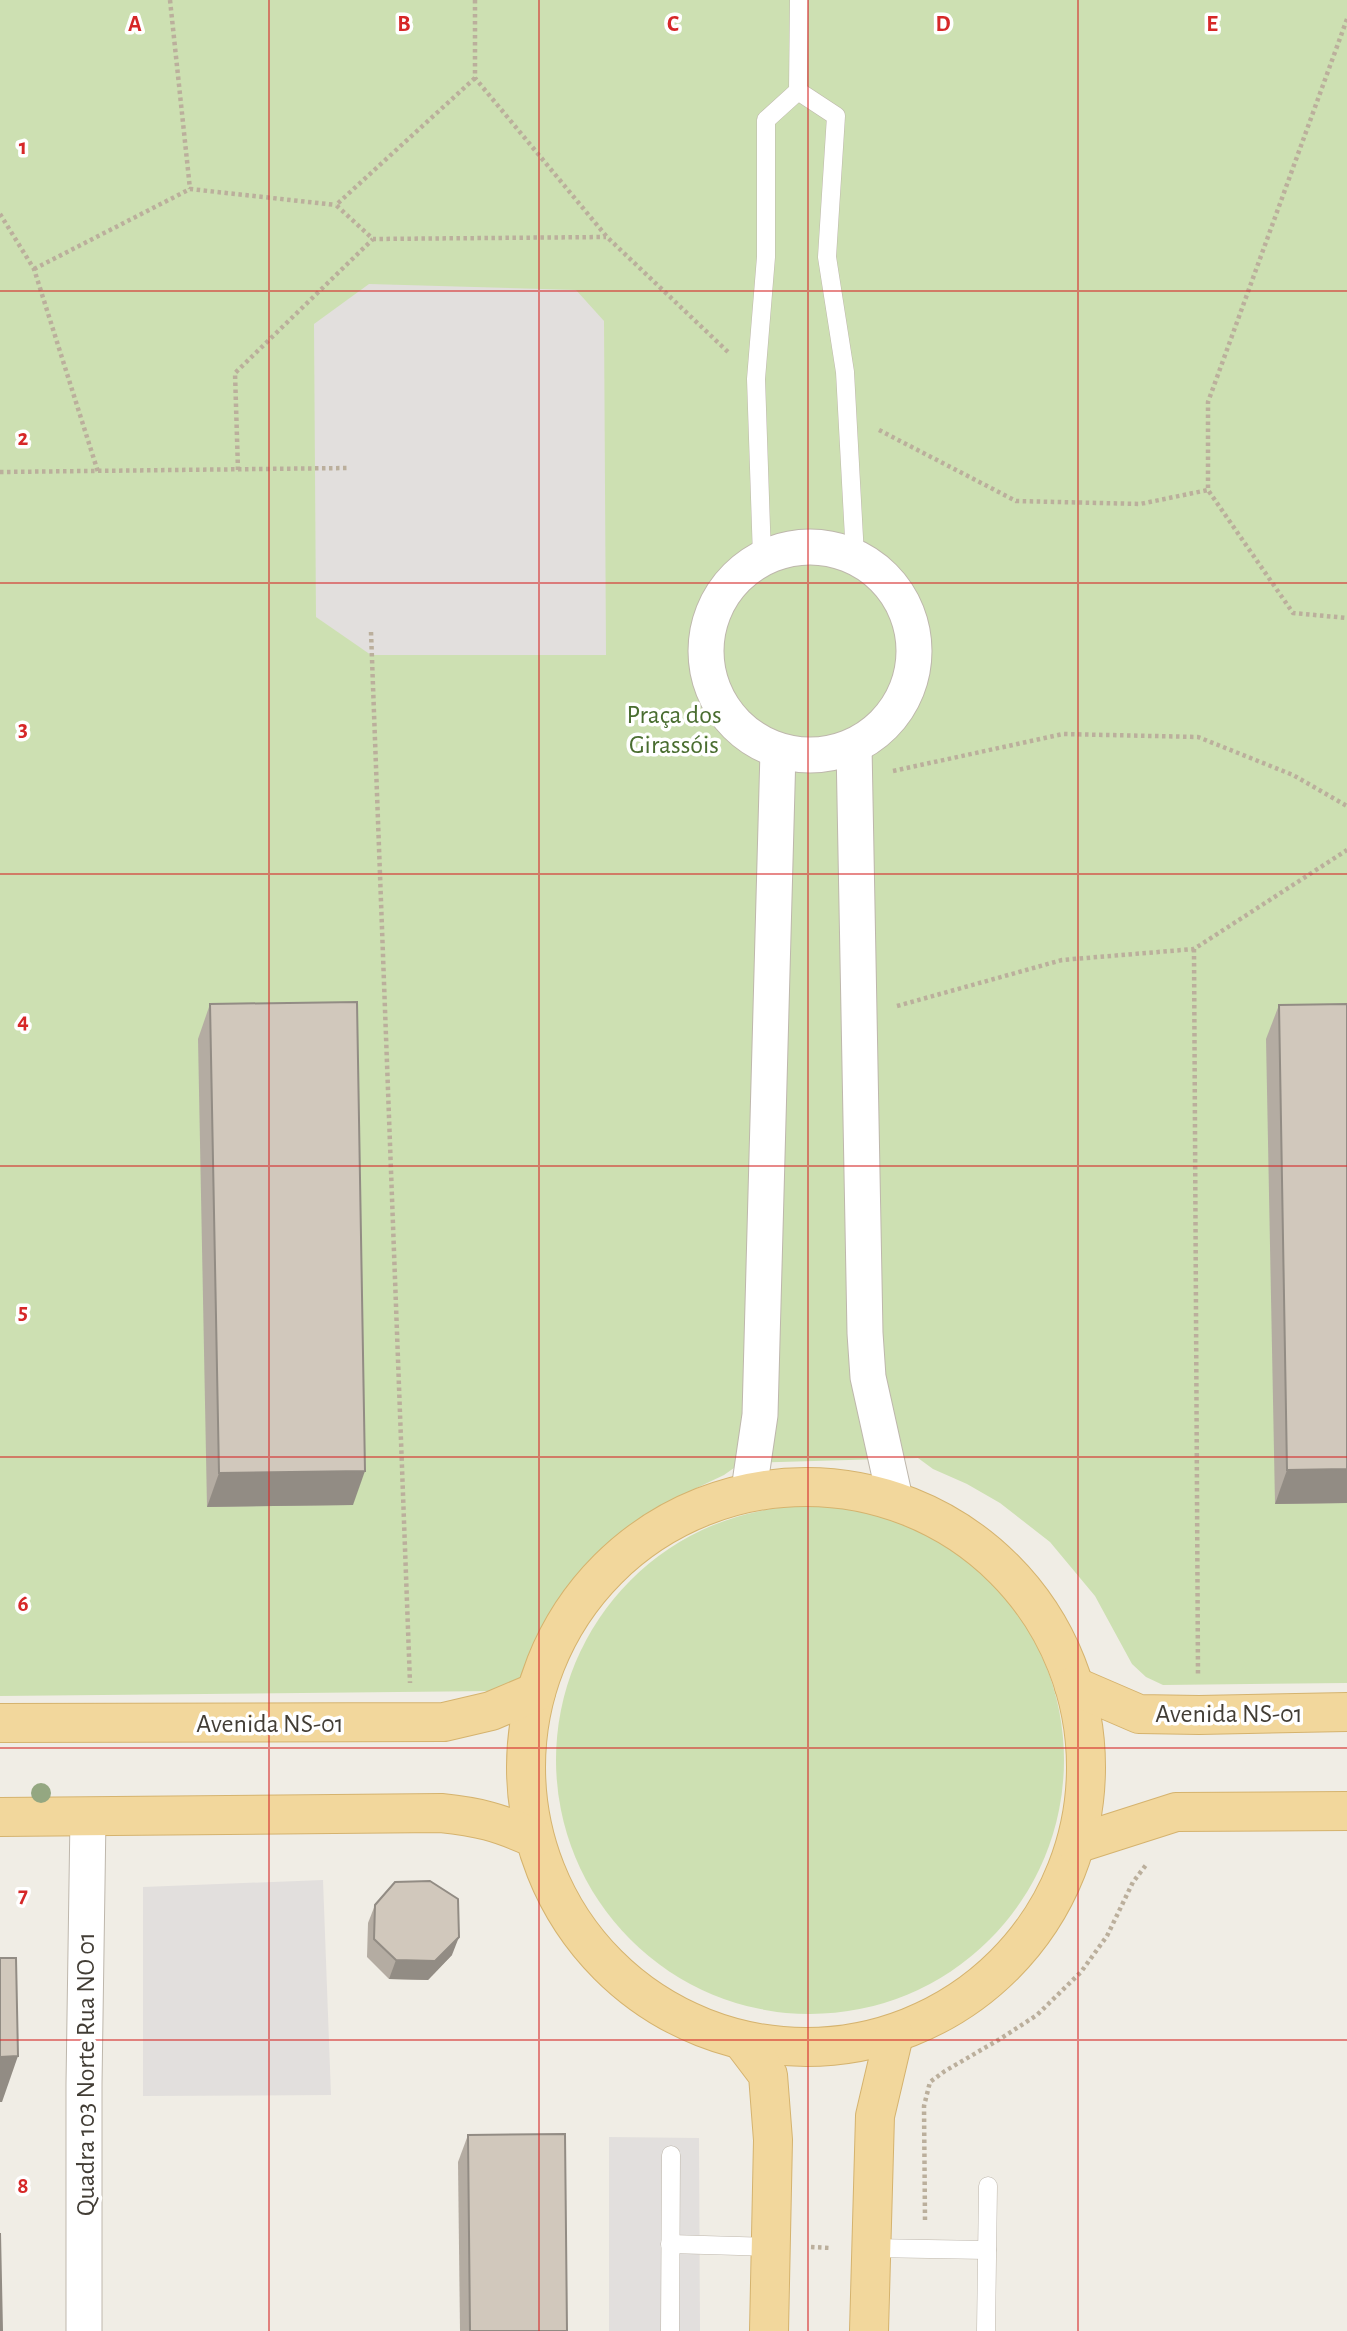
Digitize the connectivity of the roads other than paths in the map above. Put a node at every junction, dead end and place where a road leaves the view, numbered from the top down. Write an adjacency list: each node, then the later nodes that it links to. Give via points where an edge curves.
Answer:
1 (799, 0): 2 (lane)
2 (798, 91): 3 (lane, via 836,116 827,257 845,372); 4 (lane, via 766,120 766,257 756,379)
3 (855, 556): 4 (street, via 824,547 792,547); 6 (street, via 882,575 902,602 912,634 912,668 902,700)
4 (762, 557): 5 (street, via 732,580 712,612 705,649 709,682 724,712 748,736)
5 (778, 751): 6 (street, via 803,756 830,754); 7 (street, via 760,1415)
6 (855, 762): 8 (street, via 868,1377)
7 (749, 1490): 8 (main road, via 806,1484); 10 (main road, via 678,1516 615,1560 571,1618)
8 (895, 1499): 9 (main road, via 956,1528 1003,1566 1040,1611)
9 (1074, 1686): 11 (main road, Avenida NS-01, via 1139,1714); 17 (main road, via 1086,1770)
10 (536, 1692): 12 (main road, Avenida NS-01, via 491,1711 444,1722); 16 (main road, via 526,1736 527,1796)
11 (1347, 1712)
12 (0, 1723)
13 (1347, 1811): 17 (main road, via 1176,1812)
14 (88, 1816): 15 (main road); 16 (main road, via 441,1813 498,1822); 26 (street, Quadra 103 Norte Rua NO 01)
15 (0, 1817)
16 (534, 1838): 19 (main road, via 553,1891 603,1961 634,1990 695,2026)
17 (1076, 1844): 18 (main road, via 1042,1919 999,1972 943,2013)
18 (894, 2035): 19 (main road, via 843,2046 794,2048); 24 (main road, via 875,2116)
19 (743, 2042): 23 (main road, via 768,2076 773,2140)
20 (671, 2155): 22 (lane)
21 (988, 2186): 25 (lane)
22 (670, 2244): 23 (lane); 27 (lane)
23 (771, 2247): 28 (main road)
24 (870, 2248): 25 (lane); 29 (main road)
25 (987, 2250): 30 (lane)
26 (84, 2331)
27 (670, 2331)
28 (769, 2331)
29 (869, 2331)
30 (986, 2331)

